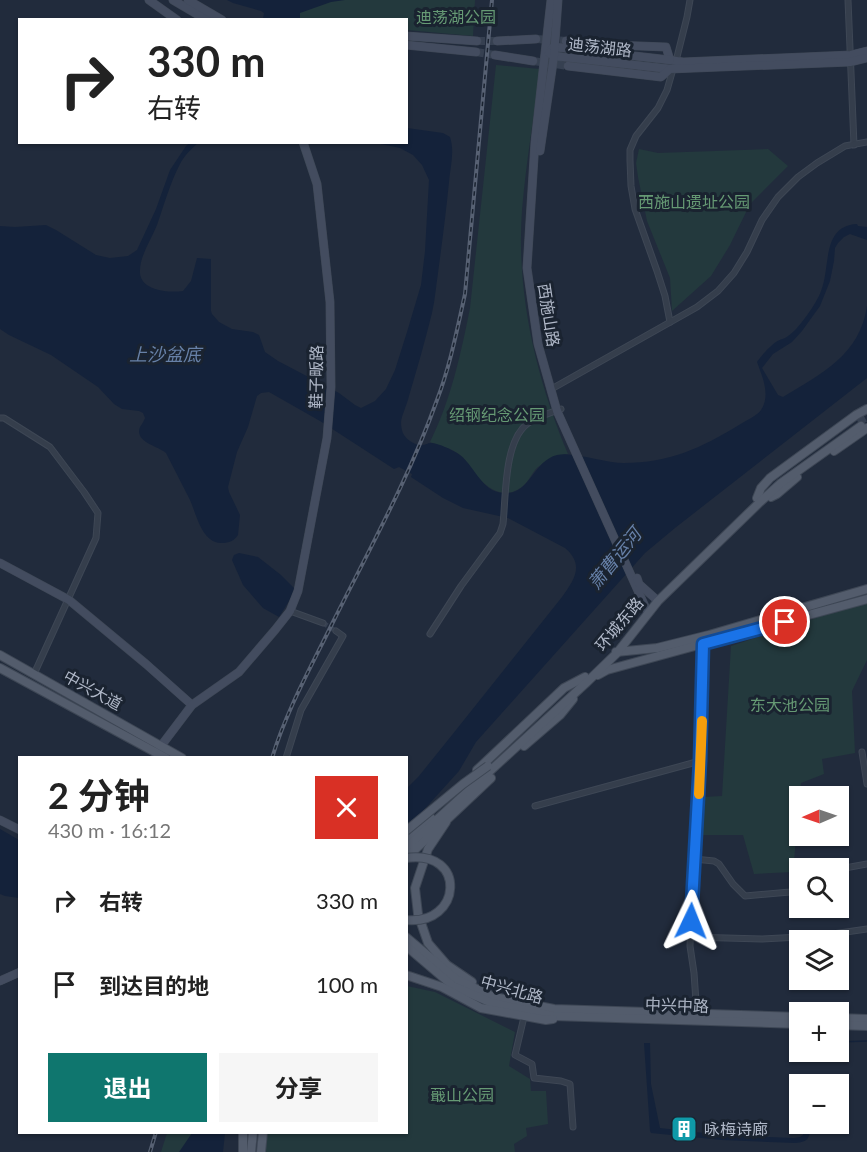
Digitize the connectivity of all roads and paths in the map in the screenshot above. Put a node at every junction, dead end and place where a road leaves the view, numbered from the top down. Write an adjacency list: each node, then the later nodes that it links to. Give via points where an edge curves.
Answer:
1 (149, 0): 8 (street)
2 (173, 0): 9 (street)
3 (188, 0): 10 (street)
4 (551, 0): 17 (street, 西施山路)
5 (558, 0): 18 (street, 西施山路)
6 (690, 0): 25 (street)
7 (848, 0): 23 (street)
8 (174, 18)
9 (204, 18)
10 (219, 18)
11 (408, 36): 14 (street)
12 (536, 39): 15 (street)
13 (566, 40): 25 (street, 迪荡湖路, via 666,47)
14 (477, 41)
15 (497, 41)
16 (408, 45): 20 (street)
17 (545, 51): 18 (street, 迪荡湖路); 33 (street, 西施山路, via 527,268 538,344)
18 (554, 51): 25 (street, 迪荡湖路); 31 (street, 西施山路, via 541,142 531,267 542,343)
19 (867, 51): 23 (street, 迪荡湖路)
20 (476, 52)
21 (495, 55): 24 (street)
22 (867, 57): 23 (street, 迪荡湖路)
23 (850, 58): 25 (street, 迪荡湖路); 29 (street)
24 (533, 61)
25 (672, 64): 26 (street, 迪荡湖路, via 662,77); 30 (street, via 667,90 630,150 635,210 660,279)
26 (568, 66)
27 (867, 142): 29 (street)
28 (304, 144): 43 (street, 鞋子畈路, via 317,184 330,302 332,387 327,438 298,591)
29 (854, 144): 30 (street, via 798,177 762,220 734,273 718,291)
30 (670, 322): 31 (street)
31 (555, 387): 33 (street, 西施山路)
32 (867, 410): 36 (main road, via 770,478 761,488)
33 (560, 412): 38 (street, 西施山路); 47 (street, via 529,422 518,431 509,458 500,533)
34 (0, 418): 41 (street, via 50,447 98,513 96,538)
35 (862, 425): 36 (main road, via 777,494)
36 (758, 500): 42 (main road, 环城东路)
37 (0, 563): 41 (street)
38 (637, 584): 42 (street, 西施山路); 44 (street, 西施山路)
39 (867, 590): 49 (main road, via 667,646)
40 (867, 599): 48 (main road)
41 (69, 600): 52 (street); 55 (street)
42 (656, 600): 44 (main road, 环城东路)
43 (290, 611): 45 (street); 55 (street, 鞋子畈路, via 238,672)
44 (647, 611): 49 (main road, 环城东路)
45 (323, 623)
46 (336, 632): 59 (street, via 344,636 301,710)
47 (430, 634)
48 (703, 644): 53 (main road, via 607,670); 60 (street)
49 (615, 652): 53 (main road, 环城东路)
50 (0, 655): 52 (main road, 中兴大道)
51 (0, 668): 56 (main road, 中兴大道)
52 (34, 674): 56 (main road, 中兴大道)
53 (587, 680): 54 (main road, 环城东路); 65 (main road, via 560,715); 67 (main road, via 564,688)
54 (559, 704): 61 (main road, 环城东路); 70 (main road, 环城东路)
55 (192, 705): 56 (street, 鞋子畈路)
56 (158, 752): 58 (main road, 中兴大道)
57 (862, 752): 62 (street)
58 (169, 754)
59 (287, 756)
60 (700, 761): 63 (street); 73 (street)
61 (488, 766): 68 (main road, bridge); 69 (main road, 环城东路, bridge)
62 (867, 784)
63 (535, 806)
64 (0, 820): 66 (street)
65 (446, 822): 71 (main road); 85 (main road, via 428,849 415,888 418,914 428,943 447,965 472,982 509,997)
66 (18, 829)
67 (408, 831)
68 (408, 831)
69 (408, 838)
70 (408, 846)
71 (408, 856)
72 (408, 858): 77 (main road, bridge, via 432,859 444,867 451,882 450,897 441,911 426,919)
73 (694, 859): 76 (street, via 719,864 745,896); 79 (street)
74 (867, 864): 75 (street)
75 (849, 867)
76 (789, 892)
77 (408, 921)
78 (867, 929): 79 (street, via 762,939)
79 (690, 937): 89 (street)
80 (408, 939): 86 (main road, 中兴北路, via 456,979 495,997)
81 (408, 948): 86 (main road, 中兴北路, via 453,986 492,1003)
82 (18, 973): 84 (street)
83 (408, 976): 87 (main road, via 442,987 481,1008)
84 (0, 981)
85 (565, 1009): 86 (main road, 中兴中路); 89 (main road, 中兴中路)
86 (553, 1012): 88 (main road, 中兴中路)
87 (524, 1017): 88 (main road); 96 (street, via 515,1055 532,1064 534,1078 570,1084)
88 (576, 1017): 89 (main road, 中兴中路)
89 (697, 1017): 90 (main road, 中兴中路); 93 (main road, 中兴中路)
90 (789, 1017)
91 (849, 1018): 92 (main road)
92 (867, 1019)
93 (789, 1023)
94 (849, 1025): 95 (main road)
95 (867, 1026)
96 (573, 1127)
97 (243, 1134): 100 (main road)
98 (253, 1134): 101 (main road)
99 (263, 1134): 102 (main road)
100 (243, 1152)
101 (251, 1152)
102 (261, 1152)

